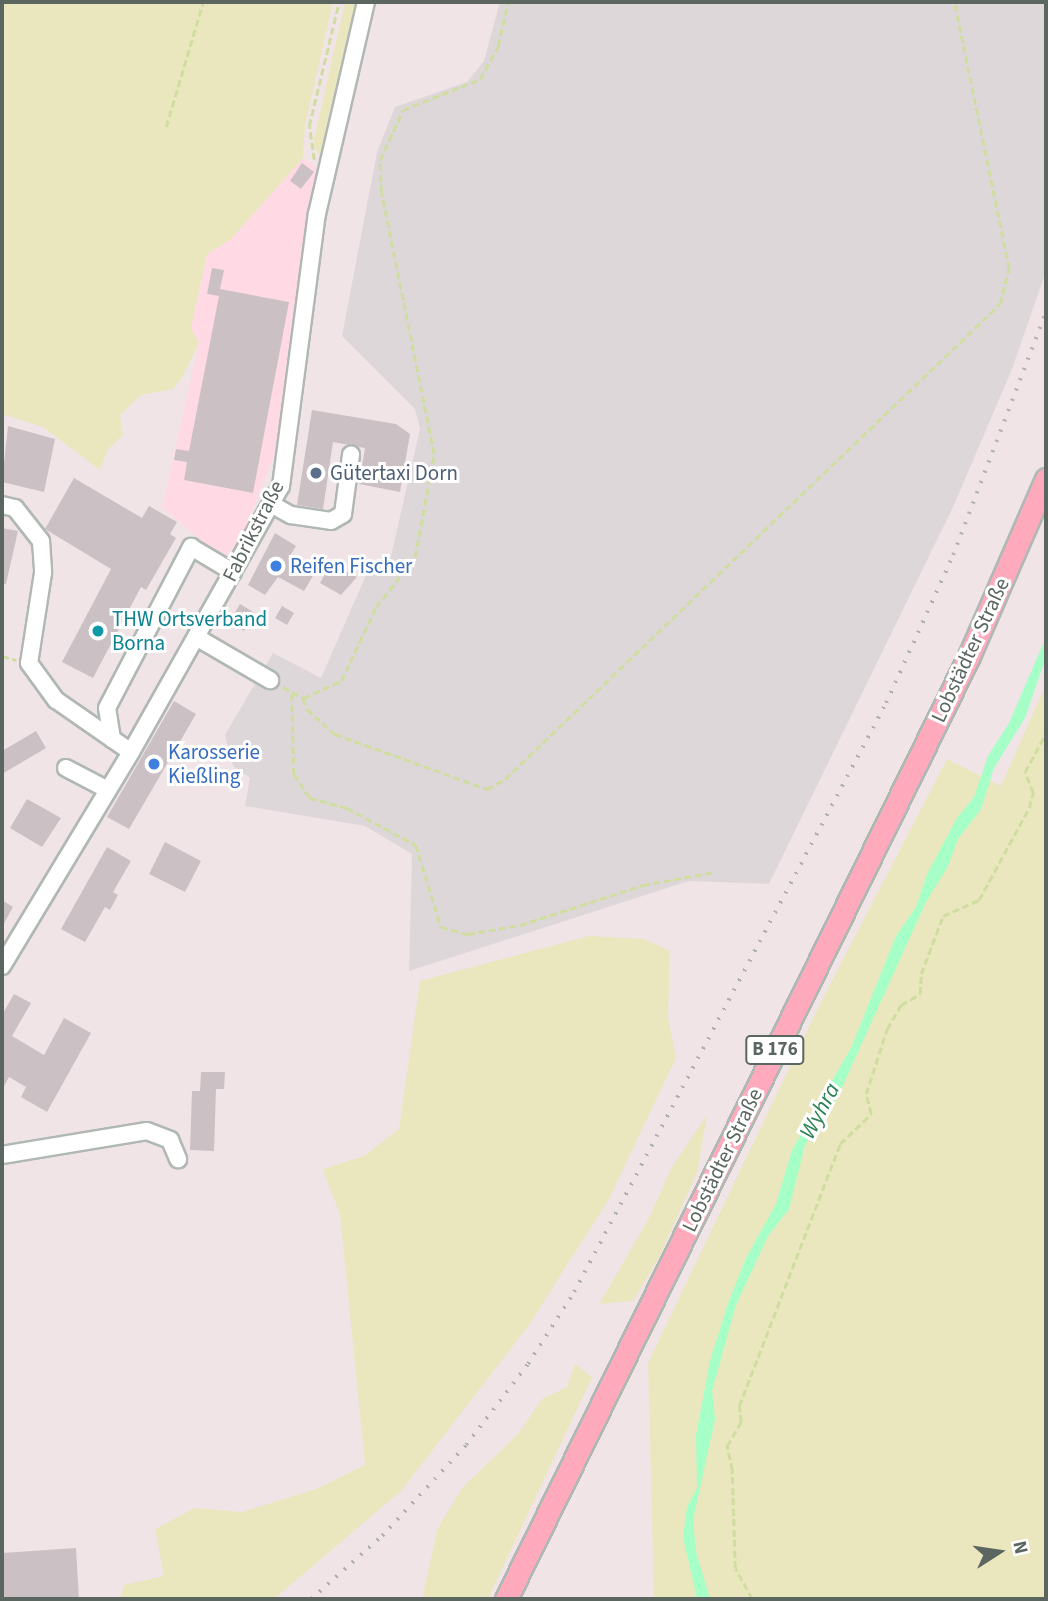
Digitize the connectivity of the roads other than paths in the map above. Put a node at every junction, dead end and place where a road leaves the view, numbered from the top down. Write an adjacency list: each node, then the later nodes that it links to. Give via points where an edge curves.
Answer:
1 (366, 2): 4 (street, Fabrikstraße, via 317,214 281,486)
2 (351, 455): 4 (street, via 343,514 331,521 291,514)
3 (1046, 479): 16 (main road, Lobstädter Straße / B 176, via 1027,530)
4 (271, 504): 6 (street, Fabrikstraße)
5 (2, 505): 9 (street, via 15,508 41,541 43,573 29,663 56,701)
6 (233, 572): 7 (street, Fabrikstraße); 9 (street, via 191,547 107,708)
7 (196, 637): 8 (street); 10 (street, Fabrikstraße)
8 (270, 680)
9 (112, 739): 10 (street)
10 (131, 752): 12 (street, Fabrikstraße)
11 (66, 768): 12 (street)
12 (108, 790): 13 (street, Fabrikstraße)
13 (2, 966)
14 (2, 1155): 15 (street, via 147,1131 170,1140)
15 (178, 1159)
16 (506, 1599)

